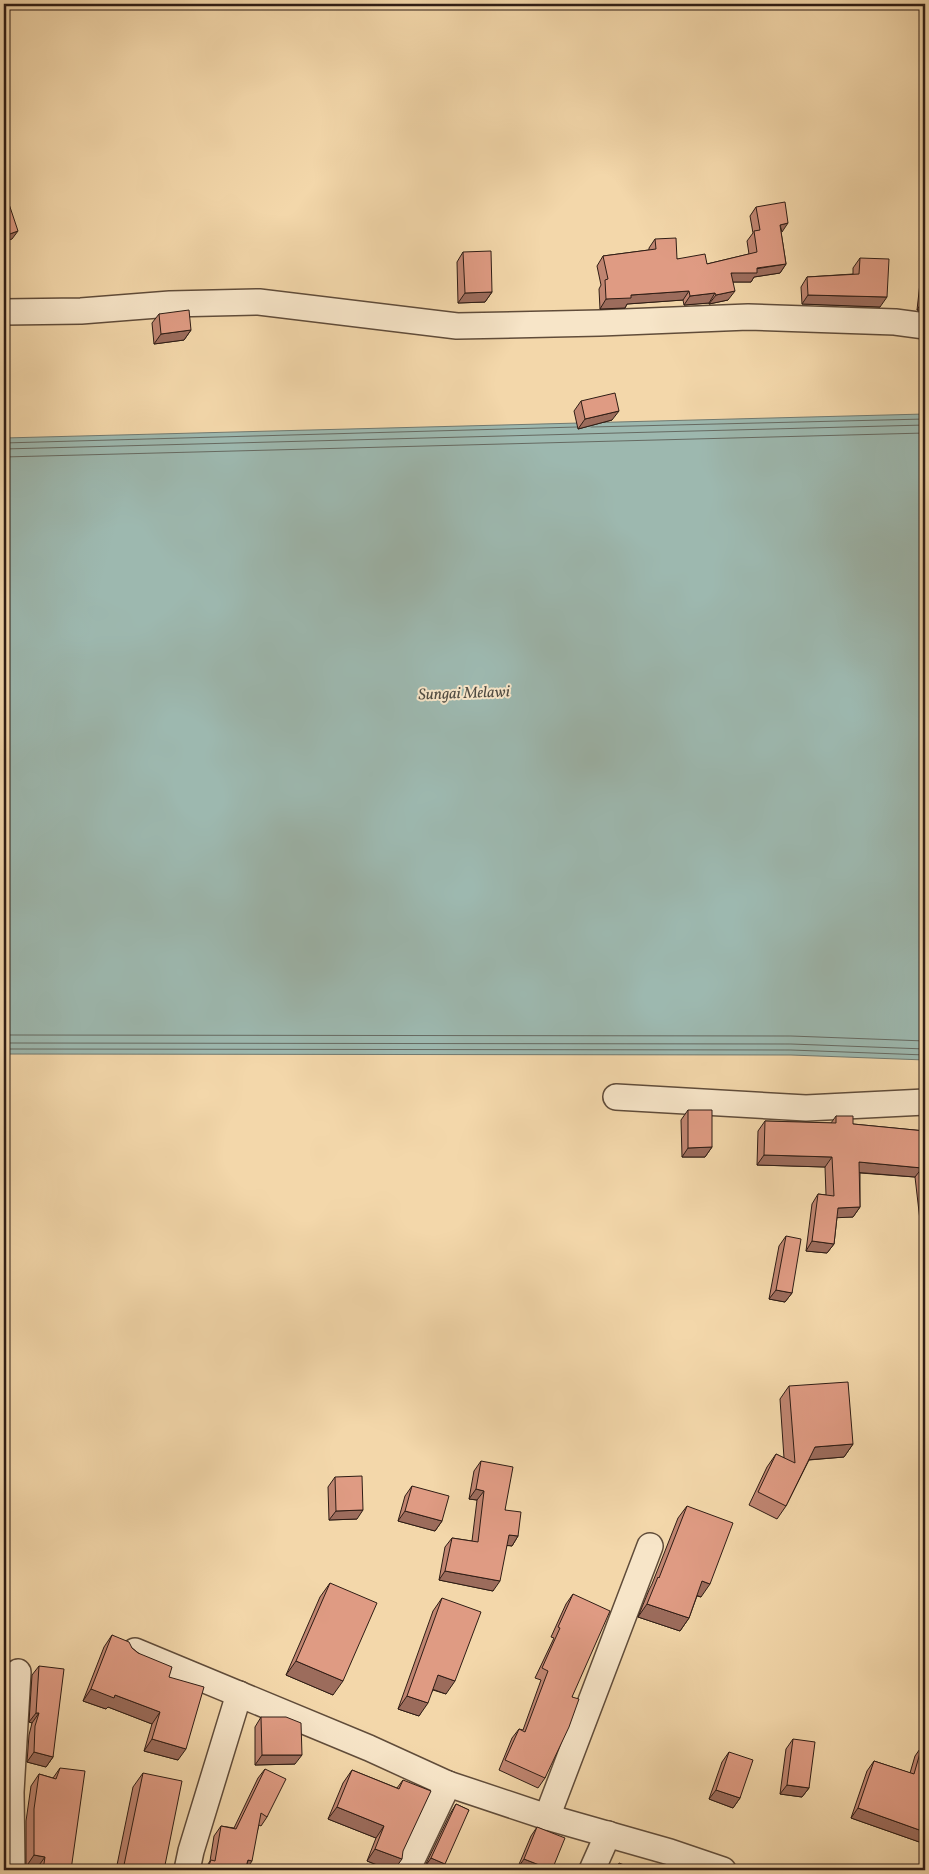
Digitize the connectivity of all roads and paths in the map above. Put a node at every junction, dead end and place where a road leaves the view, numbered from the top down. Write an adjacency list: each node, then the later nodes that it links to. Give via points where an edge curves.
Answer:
1 (4, 312): 2 (street, via 259,302 457,326 748,317)
2 (925, 326)
3 (616, 1097): 4 (street, via 806,1108)
4 (925, 1102)
5 (650, 1546): 10 (street)
6 (135, 1651): 8 (street)
7 (18, 1672): 13 (street, via 11,1792)
8 (239, 1694): 9 (street); 14 (street)
9 (448, 1784): 10 (street); 15 (street)
10 (547, 1817): 11 (street)
11 (608, 1834): 12 (street); 16 (street)
12 (666, 1861): 17 (street)
13 (12, 1870)
14 (187, 1870)
15 (408, 1870)
16 (592, 1870)
17 (723, 1870)

